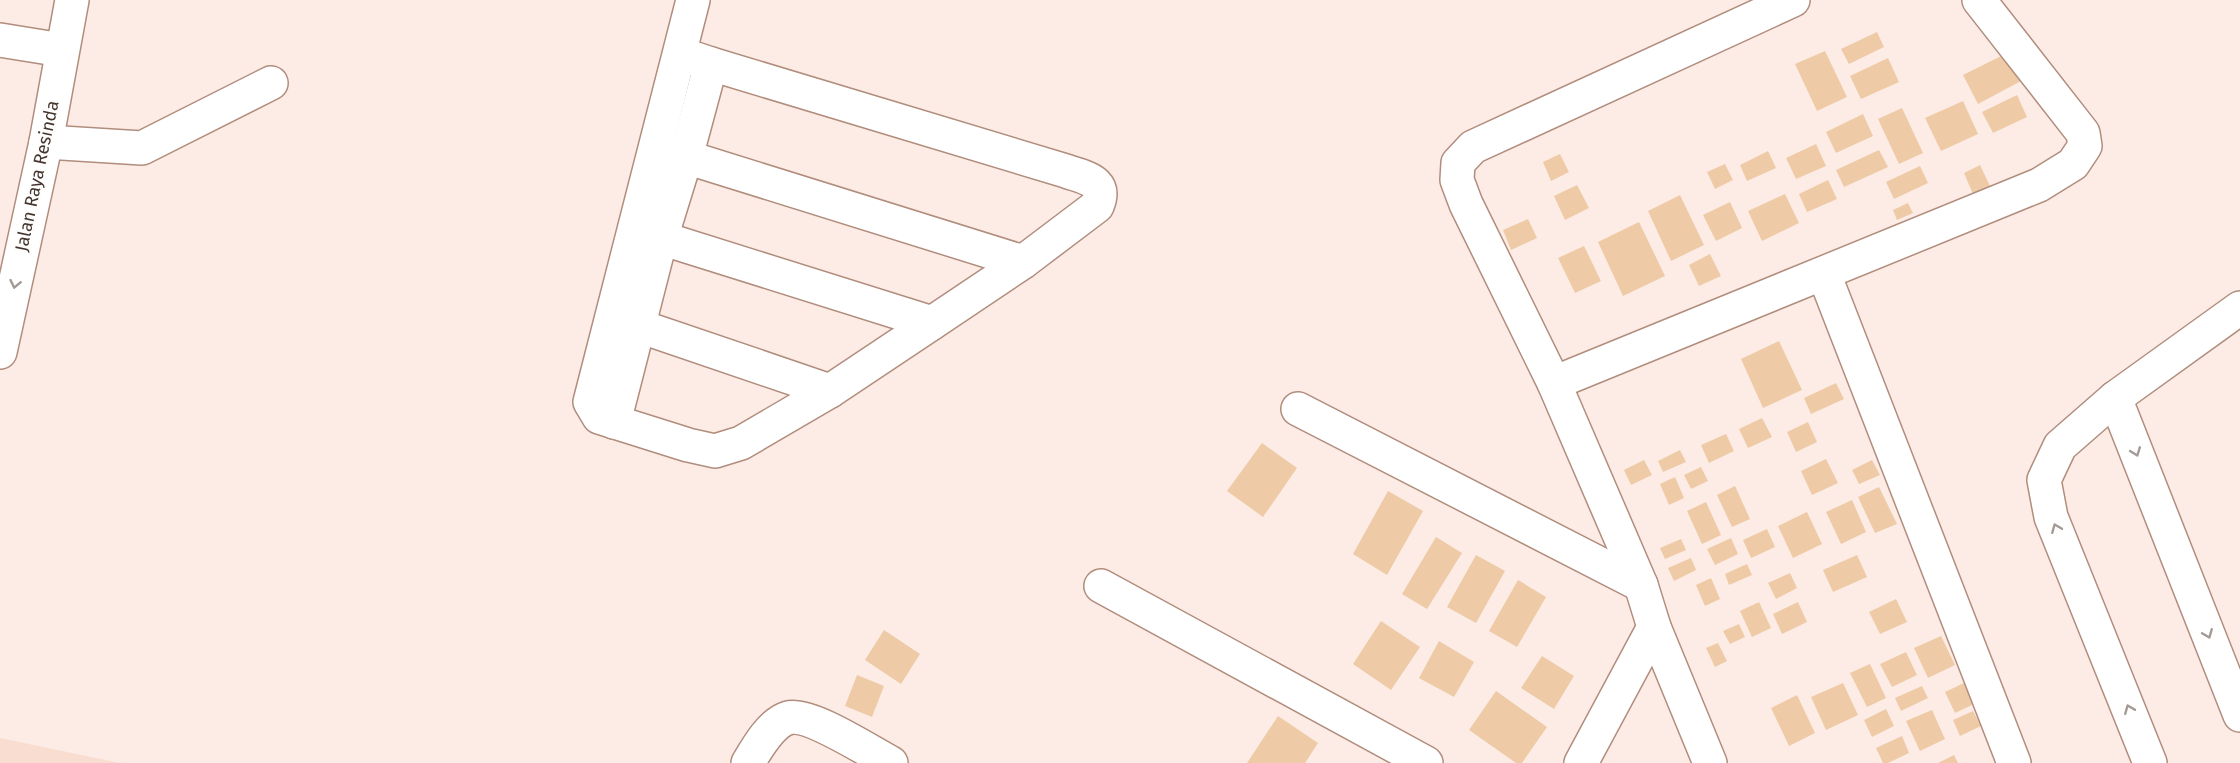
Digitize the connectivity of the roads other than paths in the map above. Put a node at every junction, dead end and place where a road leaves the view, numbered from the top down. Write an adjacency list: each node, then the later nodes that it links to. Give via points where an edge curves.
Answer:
1 (72, 0): 6 (street, Jalan Raya Resinda)
2 (693, 0): 7 (street)
3 (1793, 0): 19 (street, via 1473,147 1458,163 1457,180 1466,204)
4 (1979, 0): 14 (street, via 2083,133 2085,146 2073,164 2039,184)
5 (0, 40): 6 (street)
6 (62, 50): 10 (street, Jalan Raya Resinda)
7 (680, 53): 8 (street); 23 (street, via 591,402 598,417)
8 (711, 63): 11 (street); 13 (street, via 1094,182 1101,196 1097,206)
9 (271, 83): 10 (street, via 142,148)
10 (46, 142): 18 (street, Jalan Raya Resinda, one-way to 18)
11 (687, 157): 12 (street); 13 (street)
12 (661, 238): 16 (street); 17 (street)
13 (1023, 262): 16 (street)
14 (1824, 274): 19 (street); 33 (street)
15 (2240, 308): 21 (street)
16 (932, 323): 20 (street)
17 (639, 326): 20 (street); 23 (street)
18 (0, 352)
19 (1554, 383): 24 (street)
20 (830, 391): 23 (street, via 741,443 715,451)
21 (2115, 398): 27 (street, one-way to 27); 34 (street, one-way to 21, via 2051,517 2044,480 2060,446)
22 (1298, 409): 24 (street)
23 (614, 422)
24 (1641, 585): 26 (street)
25 (1101, 586): 30 (street)
26 (1654, 627): 31 (street); 32 (street)
27 (2240, 715)
28 (748, 763): 29 (street, via 776,725 789,717 812,720)
29 (891, 763)
30 (1426, 763)
31 (1581, 763)
32 (1710, 763)
33 (2014, 763)
34 (2150, 763)

